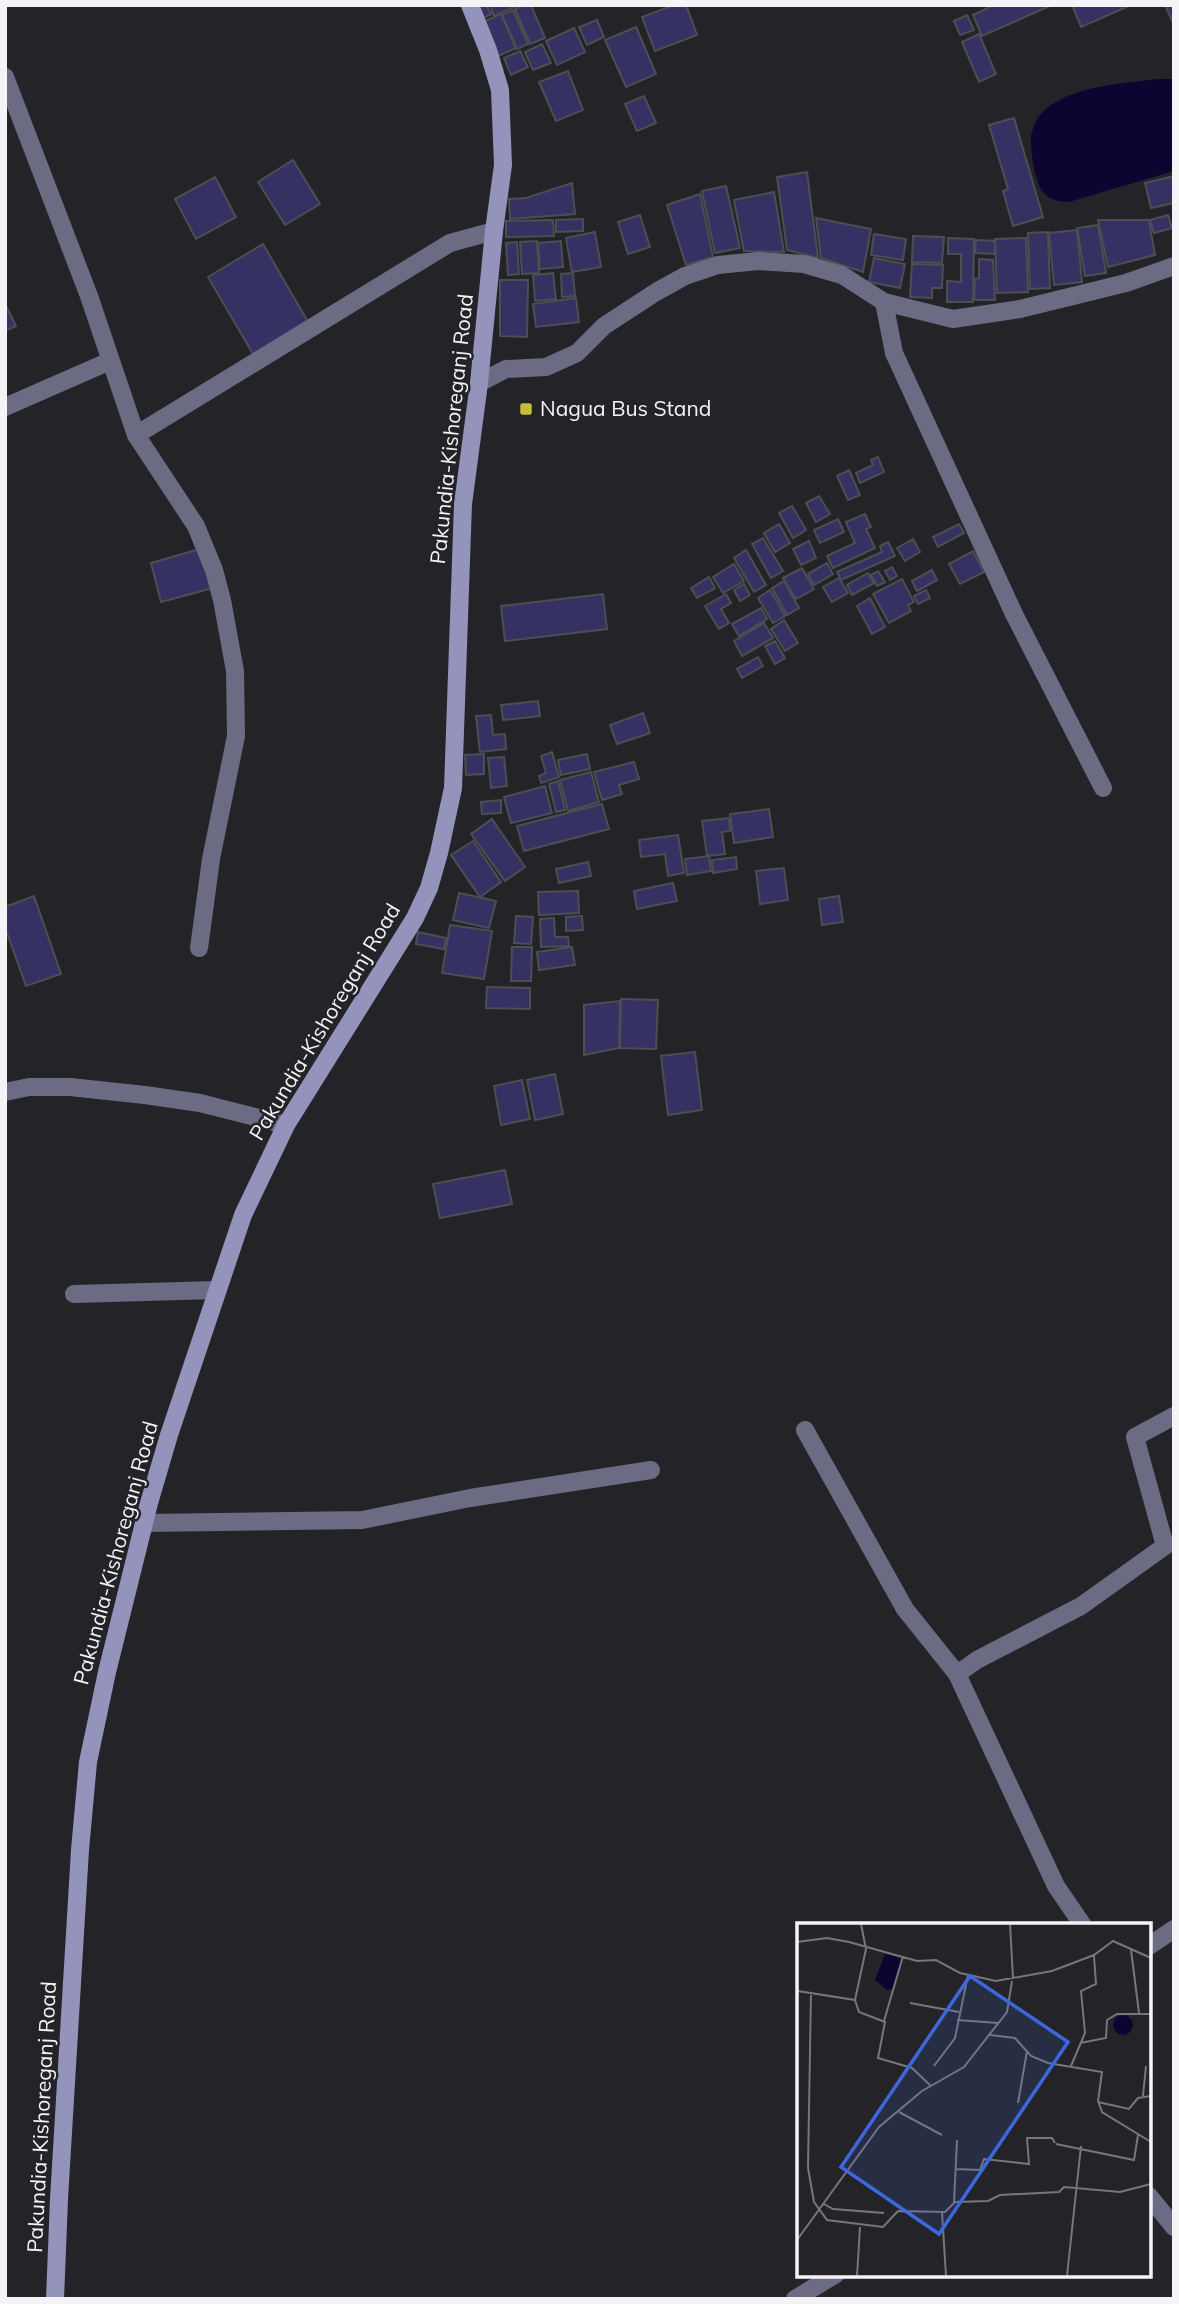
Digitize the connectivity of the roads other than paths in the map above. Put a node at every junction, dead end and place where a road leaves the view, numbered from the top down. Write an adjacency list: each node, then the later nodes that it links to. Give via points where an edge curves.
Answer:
1 (470, 5): 3 (main road, Pakundia-Kishoreganj Road, via 500,90 503,165)
2 (5, 77): 6 (street)
3 (494, 231): 7 (main road, Pakundia-Kishoreganj Road); 9 (street, via 450,243)
4 (1174, 266): 5 (street, via 1020,309 953,319)
5 (884, 302): 7 (street, via 842,275 804,264 758,261 718,265 656,292 604,326 577,353 546,366 506,369); 10 (street, via 894,353 1014,614)
6 (110, 361): 8 (street); 9 (street)
7 (479, 383): 13 (main road, Pakundia-Kishoreganj Road, via 463,504 453,788 439,853 415,918)
8 (5, 407)
9 (136, 435): 11 (street, via 196,526 214,570 235,671 236,736 211,859)
10 (1103, 788)
11 (200, 948)
12 (5, 1092): 13 (street, via 70,1087 145,1095 200,1103)
13 (286, 1125): 14 (main road, Pakundia-Kishoreganj Road, via 243,1215)
14 (217, 1290): 15 (street); 19 (main road, Pakundia-Kishoreganj Road)
15 (74, 1294)
16 (1174, 1416): 20 (street, via 1135,1437 1165,1546 1080,1606)
17 (806, 1430): 20 (street, via 905,1609)
18 (651, 1470): 19 (street, via 362,1520)
19 (144, 1523): 27 (main road, Pakundia-Kishoreganj Road, via 88,1762)
20 (957, 1674): 21 (street, via 1056,1886)
21 (1081, 1923)
22 (1174, 1929): 23 (street)
23 (1151, 1945)
24 (1151, 2198): 25 (street)
25 (1174, 2227)
26 (833, 2276): 28 (street)
27 (55, 2299)
28 (795, 2299)

